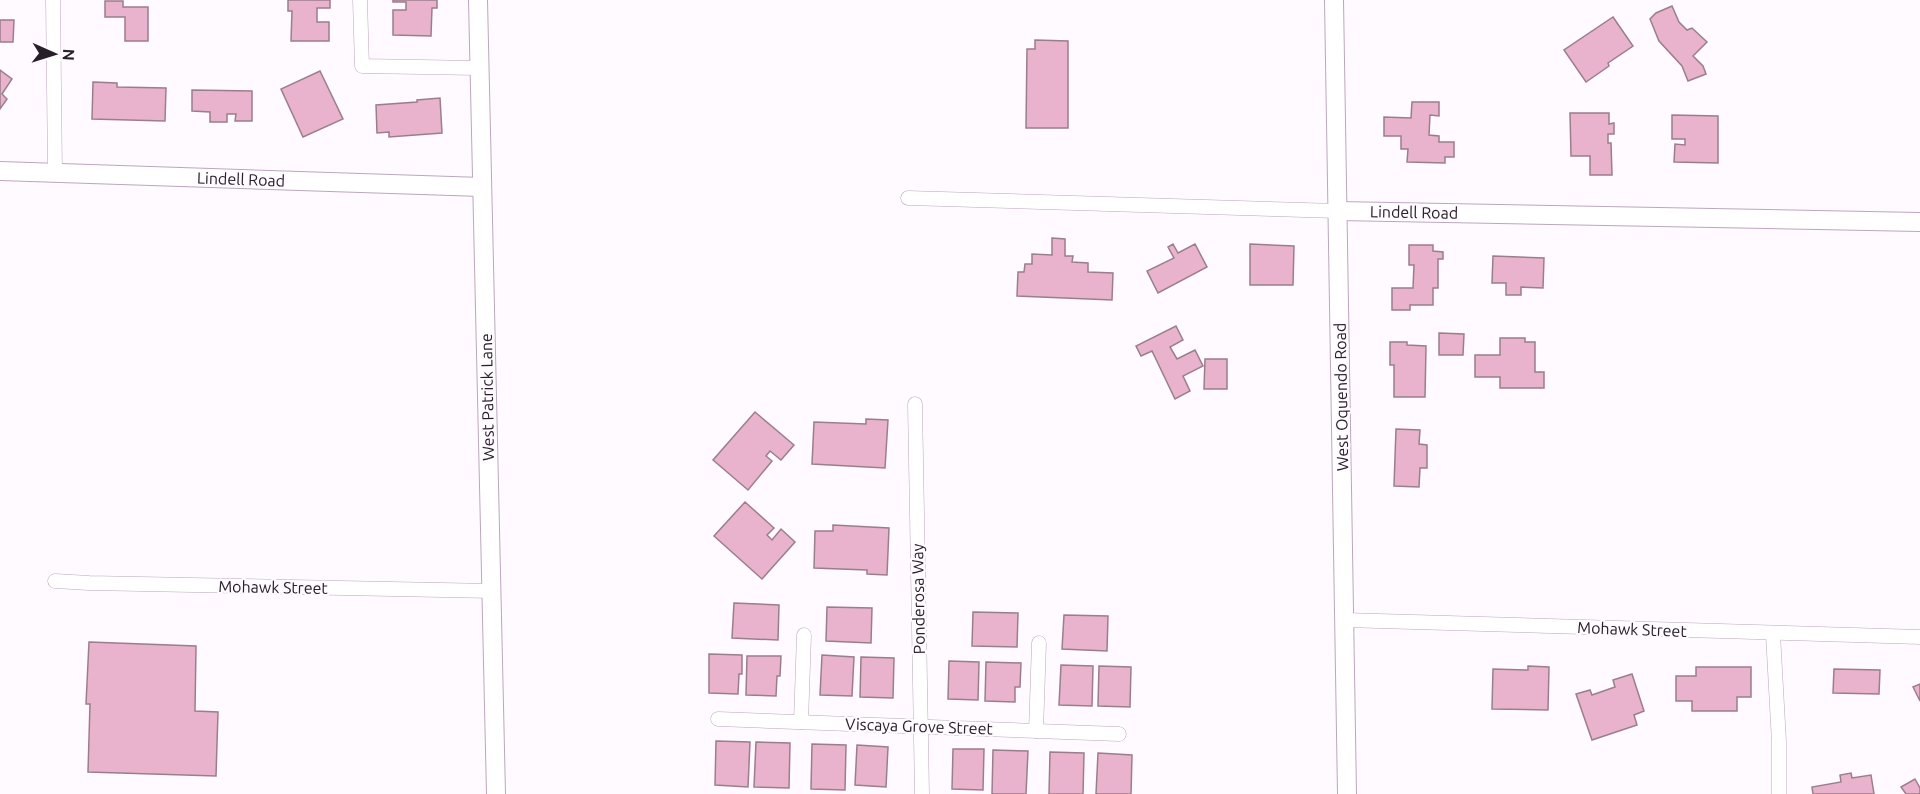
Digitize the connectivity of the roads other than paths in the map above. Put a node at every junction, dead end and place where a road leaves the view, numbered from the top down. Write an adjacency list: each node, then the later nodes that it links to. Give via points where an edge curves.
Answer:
1 (53, 0): 7 (street)
2 (360, 0): 5 (street, via 362,66)
3 (478, 0): 5 (street, West Patrick Lane)
4 (1334, 0): 10 (street, West Oquendo Road)
5 (478, 68): 8 (street, West Patrick Lane)
6 (0, 171): 7 (street, Lindell Road)
7 (55, 172): 8 (street, Lindell Road)
8 (482, 187): 14 (street, West Patrick Lane)
9 (908, 198): 10 (street, Lindell Road)
10 (1338, 211): 11 (street, Lindell Road); 15 (street, West Oquendo Road)
11 (1920, 222)
12 (915, 404): 22 (street, Ponderosa Way)
13 (55, 581): 14 (street, Mohawk Street)
14 (492, 591): 25 (street, West Patrick Lane)
15 (1344, 620): 16 (street, Mohawk Street); 27 (street, West Oquendo Road)
16 (1773, 633): 18 (street, Mohawk Street); 28 (street)
17 (804, 636): 21 (street)
18 (1920, 637)
19 (1039, 643): 23 (street)
20 (718, 719): 21 (street, Viscaya Grove Street)
21 (801, 722): 22 (street, Viscaya Grove Street)
22 (921, 726): 23 (street, Viscaya Grove Street); 26 (street, Ponderosa Way)
23 (1036, 730): 24 (street, Viscaya Grove Street)
24 (1119, 734)
25 (496, 794)
26 (922, 794)
27 (1347, 794)
28 (1779, 794)

